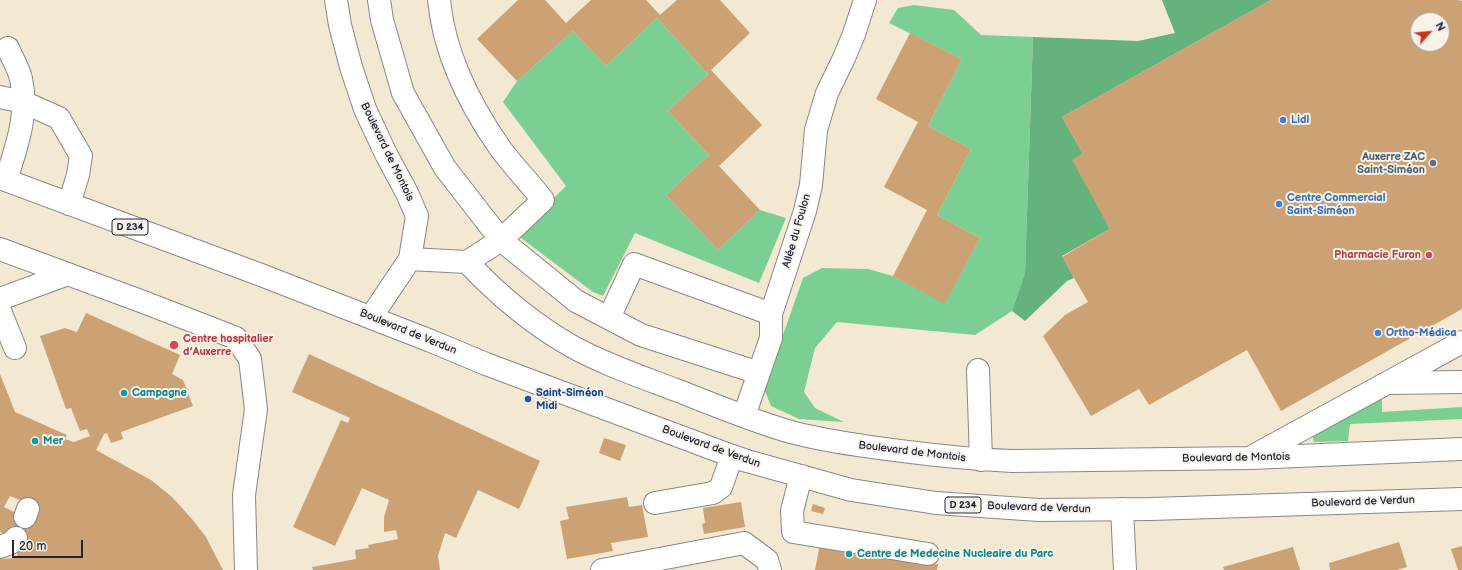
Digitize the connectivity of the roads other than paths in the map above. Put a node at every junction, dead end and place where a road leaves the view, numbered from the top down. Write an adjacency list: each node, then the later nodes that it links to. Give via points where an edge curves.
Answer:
1 (336, 0): 12 (street, Boulevard de Montois, via 351,67 365,109 417,216)
2 (379, 0): 10 (street, via 382,20 403,94 445,168)
3 (438, 0): 10 (street, via 446,40 474,107 501,148 543,200)
4 (865, 0): 17 (street, Allée du Foulon, via 844,58 826,93 816,130 811,184 805,211)
5 (8, 48): 7 (street, via 21,79)
6 (0, 97): 7 (street)
7 (23, 102): 8 (street, via 21,133); 9 (street, via 59,118 81,156)
8 (3, 179): 9 (street, Boulevard de Verdun / D 234)
9 (69, 204): 18 (street, Boulevard de Verdun / D 234)
10 (501, 240): 13 (street); 19 (street, via 576,301)
11 (0, 249): 14 (street)
12 (410, 259): 13 (street); 18 (street, Boulevard de Montois)
13 (467, 262): 26 (street, Boulevard de Montois, via 531,320 574,347 616,367)
14 (68, 274): 15 (street); 36 (street, via 236,338 250,359 256,409 244,495)
15 (0, 299)
16 (0, 311): 21 (street)
17 (771, 314): 19 (street, via 634,264); 23 (street, Allée du Foulon, via 771,338)
18 (371, 317): 28 (street, Boulevard de Verdun / D 234, via 486,364)
19 (610, 318): 23 (street, via 641,335)
20 (1462, 342): 25 (street)
21 (15, 348)
22 (978, 370): 30 (street)
23 (759, 373): 26 (street, Allée du Foulon)
24 (1462, 382): 25 (street)
25 (1387, 383): 29 (street)
26 (744, 416): 30 (street, Boulevard de Montois, via 785,430 840,442)
27 (1462, 449): 29 (street, Boulevard de Montois)
28 (732, 456): 31 (street, Boulevard de Verdun / D 234); 33 (street, via 721,487 713,493)
29 (1250, 458): 30 (street, Boulevard de Montois)
30 (981, 460)
31 (801, 476): 34 (street, Boulevard de Verdun / D 234, via 851,490 936,503 1039,510); 35 (street, via 792,511 793,532)
32 (1462, 498): 34 (street, Boulevard de Verdun / D 234)
33 (655, 503)
34 (1122, 509): 39 (street)
35 (928, 554)
36 (246, 570)
37 (605, 570): 38 (street, via 744,543 767,560)
38 (770, 570)
39 (1125, 570)

